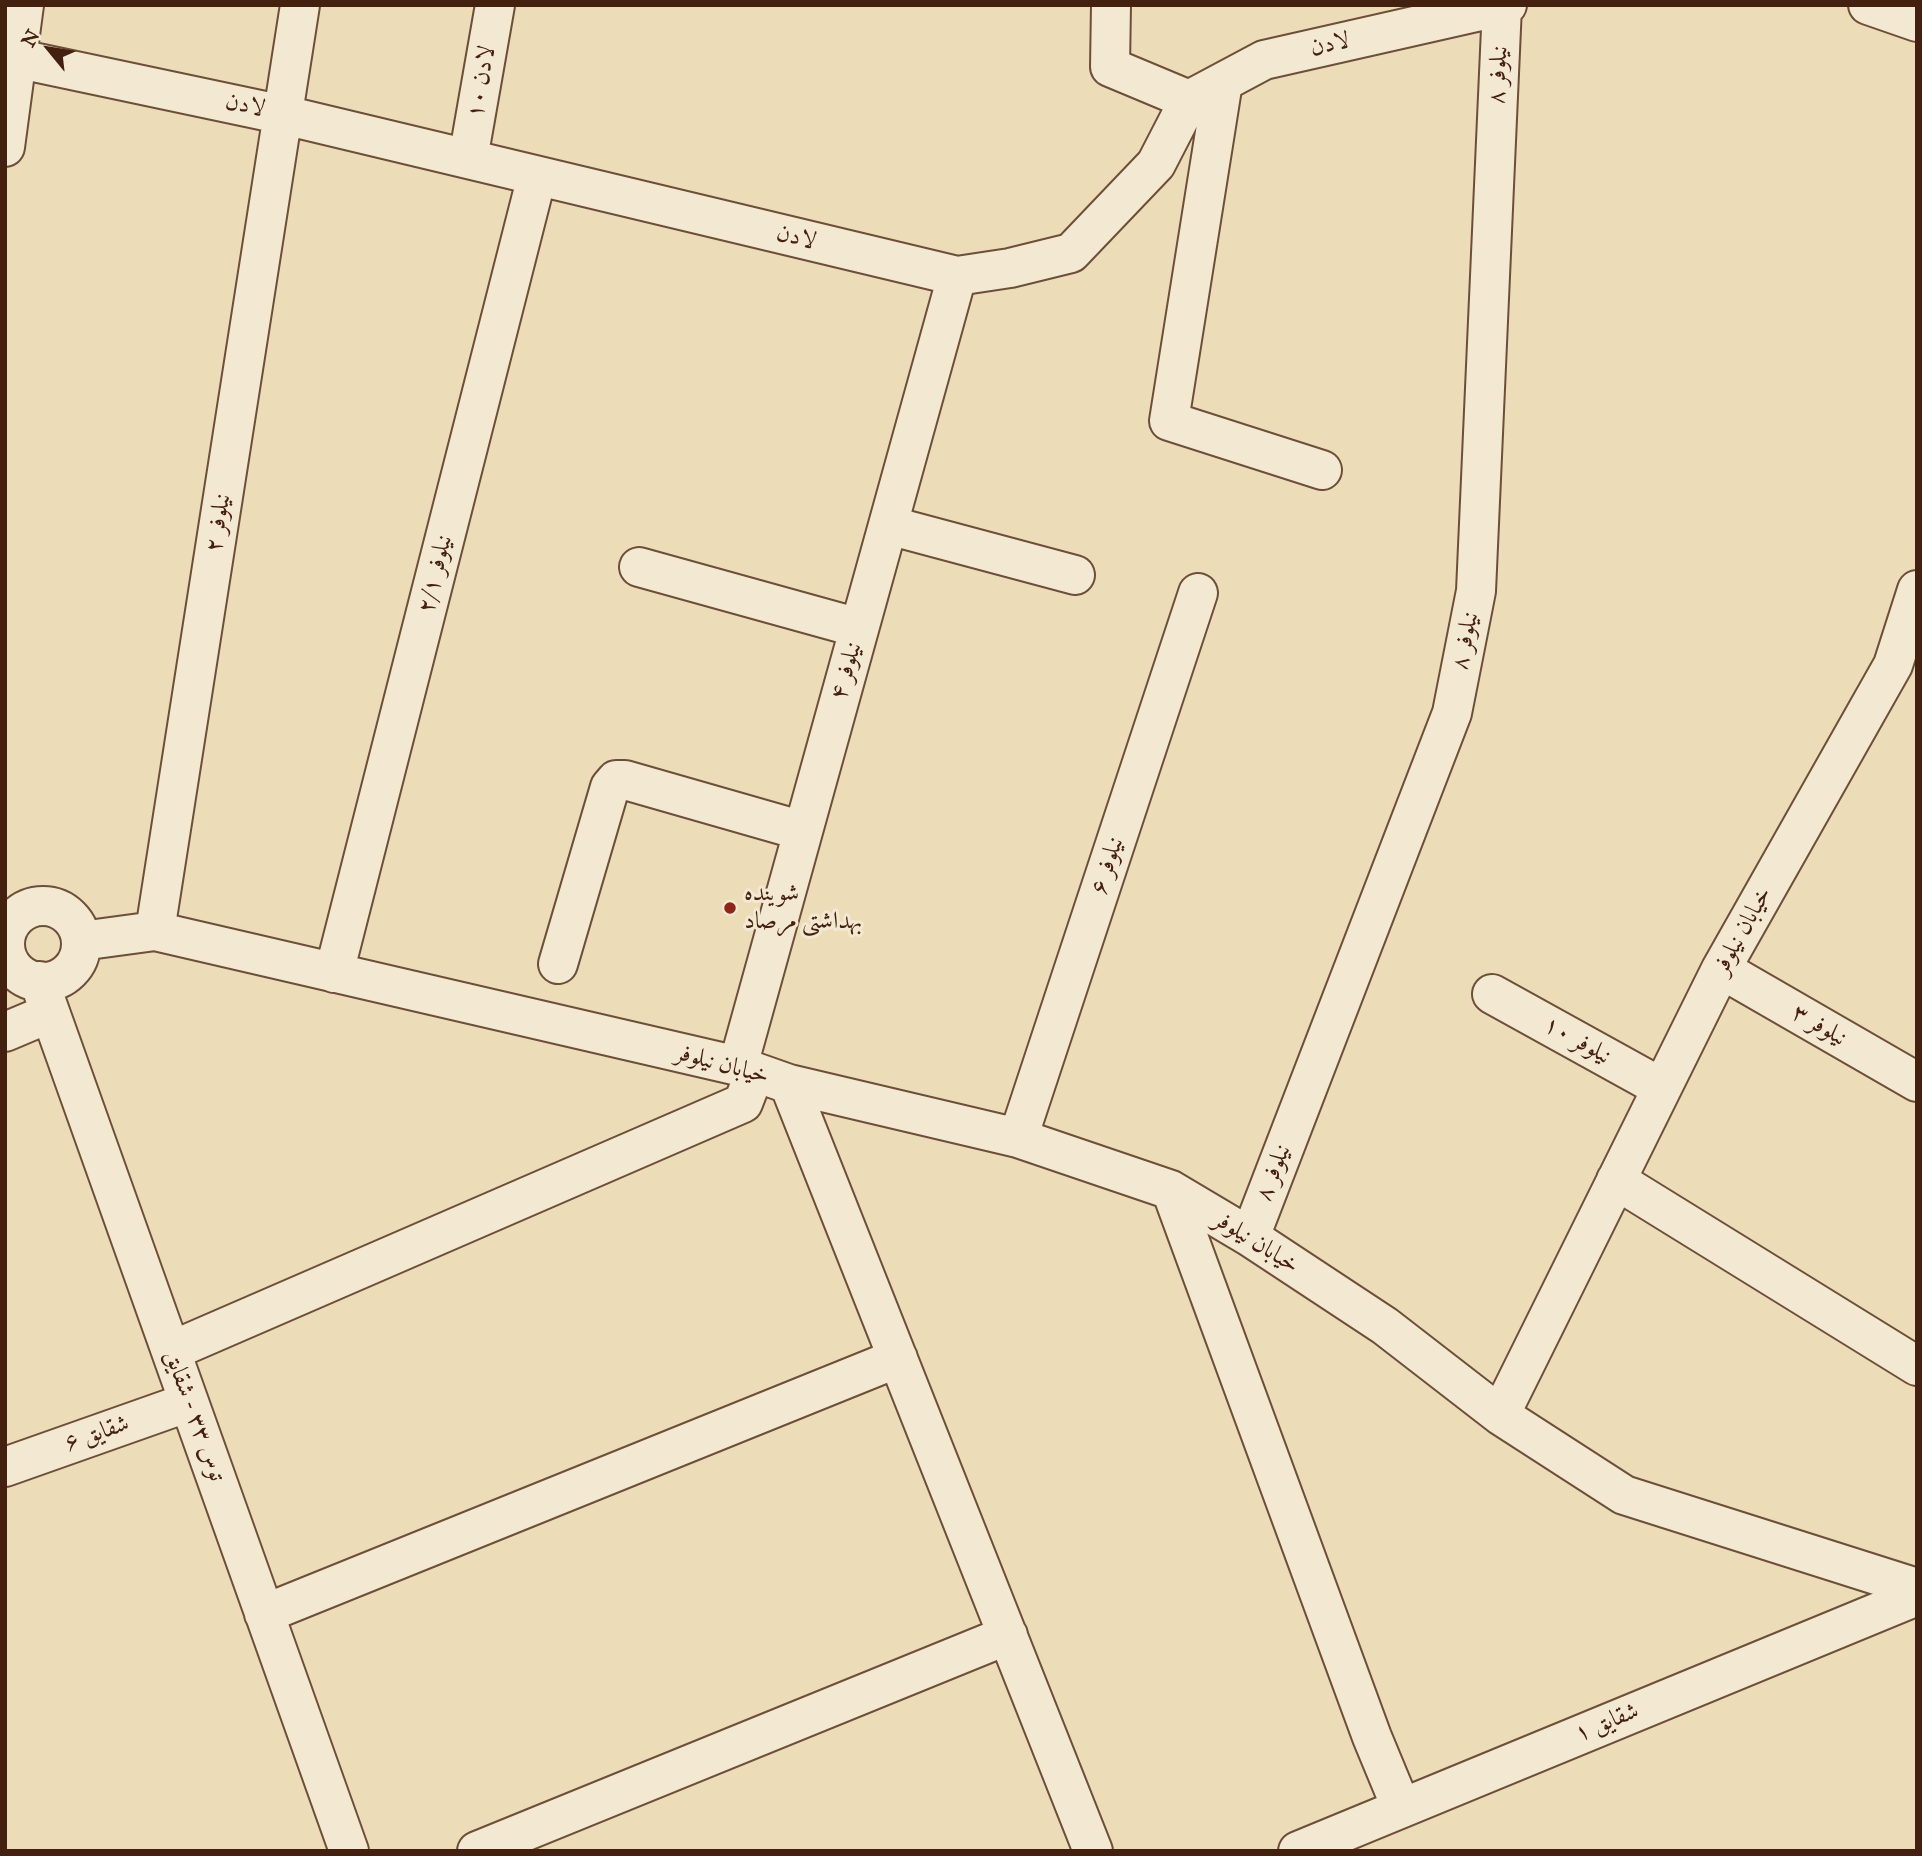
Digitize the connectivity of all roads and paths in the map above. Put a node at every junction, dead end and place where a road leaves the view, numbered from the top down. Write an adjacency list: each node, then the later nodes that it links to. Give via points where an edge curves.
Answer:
1 (24, 5): 9 (street)
2 (300, 5): 12 (street, نیلوفر ۲)
3 (495, 5): 14 (street, لادن ۱۰)
4 (1111, 5): 11 (street, via 1110,67)
5 (1868, 5): 8 (street)
6 (1505, 6): 7 (street, لادن); 41 (street, نیلوفر ۸, via 1476,591 1452,713)
7 (1426, 14): 10 (street, لادن, via 1264,60)
8 (1917, 22)
9 (11, 56): 12 (street, لادن); 13 (street)
10 (1223, 82): 11 (street, لادن); 17 (street, via 1169,421)
11 (1189, 100): 16 (street, لادن, via 1156,164 1071,253)
12 (284, 115): 14 (street, لادن); 27 (street, نیلوفر ۲)
13 (5, 147)
14 (468, 159): 15 (street, لادن)
15 (537, 176): 16 (street, لادن); 31 (street, نیلوفر ۲/۱)
16 (957, 276): 18 (street, نیلوفر ۴)
17 (1322, 470)
18 (888, 525): 20 (street); 23 (street, نیلوفر ۴)
19 (639, 566): 23 (street)
20 (1075, 575)
21 (1917, 590): 24 (street, خیابان نیلوفر)
22 (1198, 593): 38 (street, نیلوفر ۶)
23 (859, 628): 25 (street, نیلوفر ۴)
24 (1905, 668): 30 (street, خیابان نیلوفر)
25 (803, 831): 29 (street, via 616,780 610,787); 35 (street, نیلوفر ۴)
26 (9, 919): 28 (street, via 31,908 54,907 72,919); 33 (street, via 8,960)
27 (155, 932): 28 (street, خیابان نیلوفر); 31 (street, خیابان نیلوفر)
28 (81, 941): 33 (street, via 69,971 50,981)
29 (558, 964)
30 (1721, 969): 36 (street, نیلوفر ۳); 37 (street, خیابان نیلوفر)
31 (334, 973): 35 (street, خیابان نیلوفر)
32 (1492, 994): 37 (street, نیلوفر ۱۰)
33 (45, 997): 34 (street); 42 (street, توس ۳۳ - شقایق)
34 (5, 1032)
35 (761, 1074): 38 (street, خیابان نیلوفر); 42 (street, نیلوفر ۴, via 743,1104); 43 (street)
36 (1917, 1082)
37 (1662, 1088): 39 (street, خیابان نیلوفر)
38 (1018, 1138): 40 (street, خیابان نیلوفر)
39 (1616, 1180): 44 (street); 46 (street, خیابان نیلوفر)
40 (1171, 1191): 41 (street, خیابان نیلوفر); 52 (street)
41 (1250, 1237): 46 (street, خیابان نیلوفر, via 1385,1326)
42 (171, 1351): 45 (street, توس ۳۳ - شقایق)
43 (898, 1357): 50 (street); 51 (street)
44 (1917, 1366)
45 (189, 1402): 47 (street, شقایق ۶); 50 (street, توس ۳۳ - شقایق)
46 (1500, 1415): 48 (street, via 1624,1495)
47 (5, 1466)
48 (1917, 1588)
49 (1917, 1596): 52 (street, شقایق ۱)
50 (264, 1614): 53 (street, توس ۳۳ - شقایق)
51 (1008, 1635): 54 (street); 55 (street)
52 (1401, 1807): 56 (street, شقایق ۱)
53 (349, 1851)
54 (477, 1851)
55 (1093, 1851)
56 (1298, 1851)

